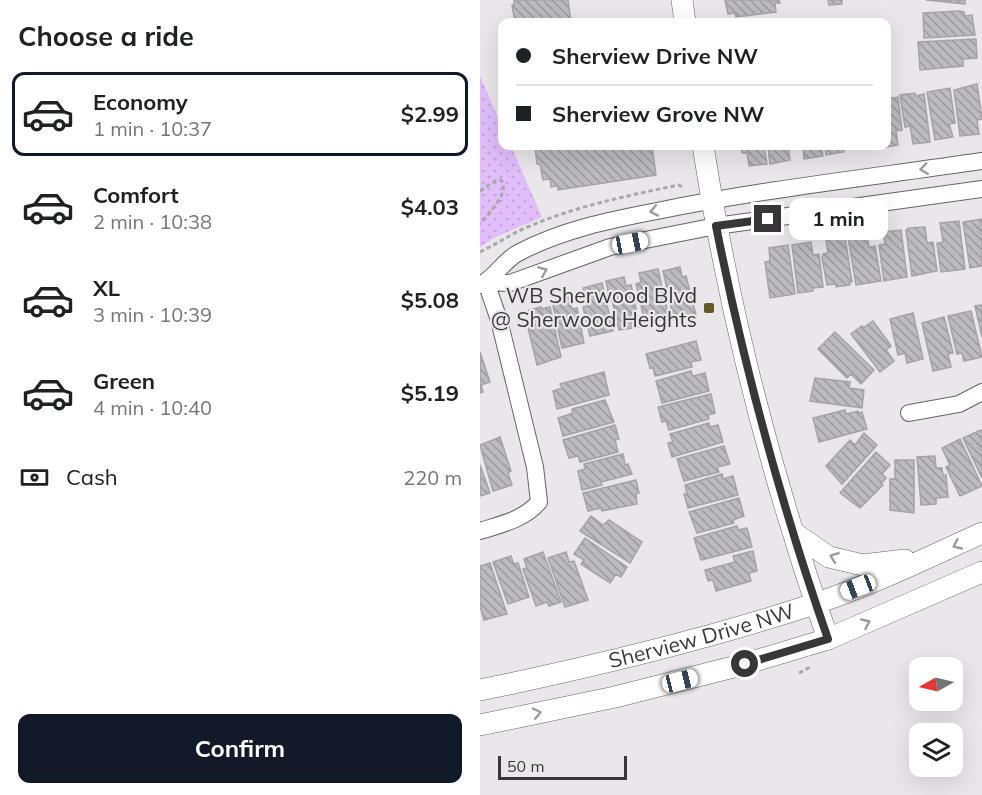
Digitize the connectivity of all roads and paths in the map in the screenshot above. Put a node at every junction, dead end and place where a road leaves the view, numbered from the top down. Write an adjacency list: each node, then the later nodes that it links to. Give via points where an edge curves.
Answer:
1 (682, 0): 2 (street)
2 (684, 18)
3 (704, 150): 7 (street)
4 (982, 161): 7 (street, one-way to 7)
5 (982, 189): 9 (street)
6 (480, 191): 8 (path, via 495,181 504,183 496,204)
7 (711, 200): 9 (street); 10 (street, one-way to 10, via 619,218 550,239 502,264)
8 (480, 224)
9 (716, 226): 10 (street, one-way to 9, via 510,283 610,247); 14 (street, via 755,399)
10 (483, 284): 13 (street, via 499,320 535,466 539,502 521,517)
11 (982, 392): 12 (street, via 959,404)
12 (909, 413)
13 (480, 531)
14 (795, 533): 16 (street, one-way to 14, via 863,566 829,557); 18 (street)
15 (982, 533): 16 (street, Sherview Drive NW, one-way to 16)
16 (933, 556): 18 (street, Sherview Drive NW)
17 (982, 572): 19 (street, Sherview Drive NW, one-way to 17)
18 (815, 603): 19 (street); 22 (street, Sherview Drive NW, via 676,644)
19 (828, 639): 23 (street, Sherview Drive NW, one-way to 19, via 615,697)
20 (812, 666): 21 (path)
21 (798, 674)
22 (480, 690)
23 (480, 725)

